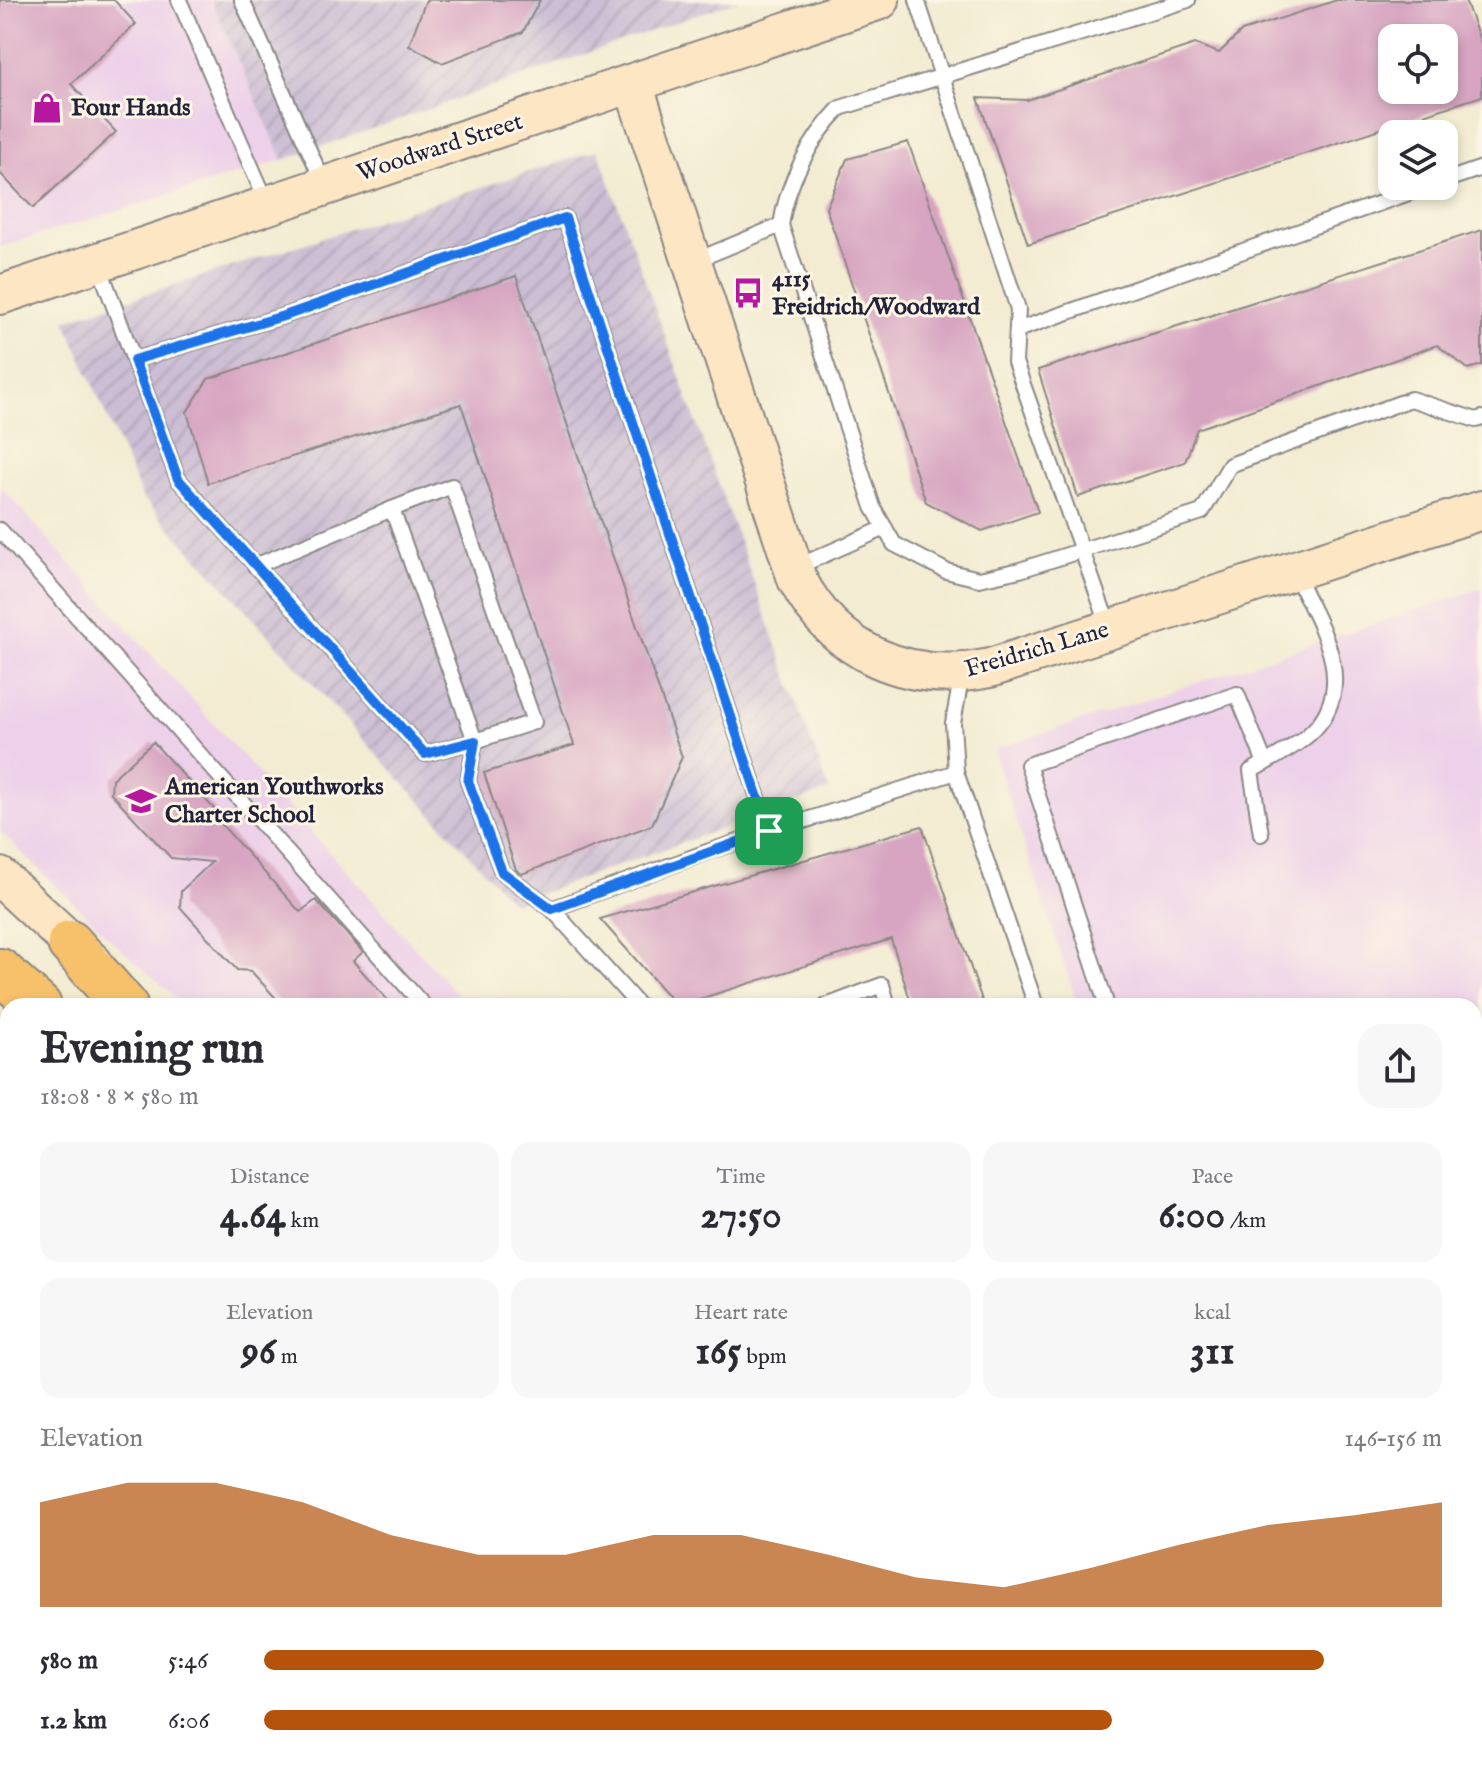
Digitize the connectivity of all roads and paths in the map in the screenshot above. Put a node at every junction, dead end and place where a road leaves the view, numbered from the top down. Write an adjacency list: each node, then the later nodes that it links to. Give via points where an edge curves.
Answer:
1 (179, 0): 12 (lane)
2 (242, 0): 10 (lane)
3 (880, 0): 7 (street, Woodward Street)
4 (917, 0): 6 (lane)
5 (1188, 0): 6 (lane)
6 (943, 78): 13 (lane, via 840,108 822,127 784,198); 17 (lane, via 1018,309)
7 (633, 84): 10 (street, Woodward Street); 15 (street, Freidrich Lane)
8 (1482, 168): 9 (lane)
9 (1458, 176)
10 (325, 187): 12 (street, Woodward Street)
11 (1389, 200): 17 (lane)
12 (268, 206): 14 (street, Woodward Street)
13 (781, 225): 15 (lane); 22 (lane, via 873,507)
14 (97, 262): 16 (street, Woodward Street); 18 (lane)
15 (692, 262): 26 (street, Freidrich Lane)
16 (0, 295)
17 (1017, 330): 24 (lane, via 1015,362)
18 (134, 360): 25 (lane, via 178,479); 33 (lane, via 287,315 565,218)
19 (1482, 418): 24 (lane, via 1411,399 1230,465 1202,512)
20 (392, 509): 25 (lane); 30 (lane); 30 (lane, via 452,486 534,722)
21 (1482, 510): 27 (street, Freidrich Lane)
22 (885, 528): 24 (lane, via 894,544 946,571 979,579); 26 (lane)
23 (0, 530): 42 (lane)
24 (1081, 549): 28 (lane)
25 (255, 566): 30 (lane, via 425,754)
26 (794, 568): 29 (street, Freidrich Lane, via 815,609 858,648 912,670)
27 (1293, 569): 28 (street, Freidrich Lane); 31 (lane, via 1334,659 1336,685 1318,725)
28 (1110, 629): 29 (street, Freidrich Lane)
29 (962, 673): 32 (lane, via 953,723)
30 (475, 741): 36 (lane, via 468,781 502,872)
31 (1265, 763): 34 (lane, via 1251,771); 47 (lane, via 1237,694 1028,765)
32 (956, 772): 33 (lane); 46 (lane)
33 (769, 831): 36 (lane)
34 (1261, 834)
35 (0, 877): 37 (street)
36 (552, 909): 43 (lane)
37 (70, 943): 40 (highway); 41 (street)
38 (0, 971): 39 (highway)
39 (30, 998)
40 (118, 998)
41 (135, 998)
42 (417, 998)
43 (632, 998)
44 (847, 998): 45 (lane, via 882,985)
45 (886, 998)
46 (1033, 998)
47 (1104, 998)

